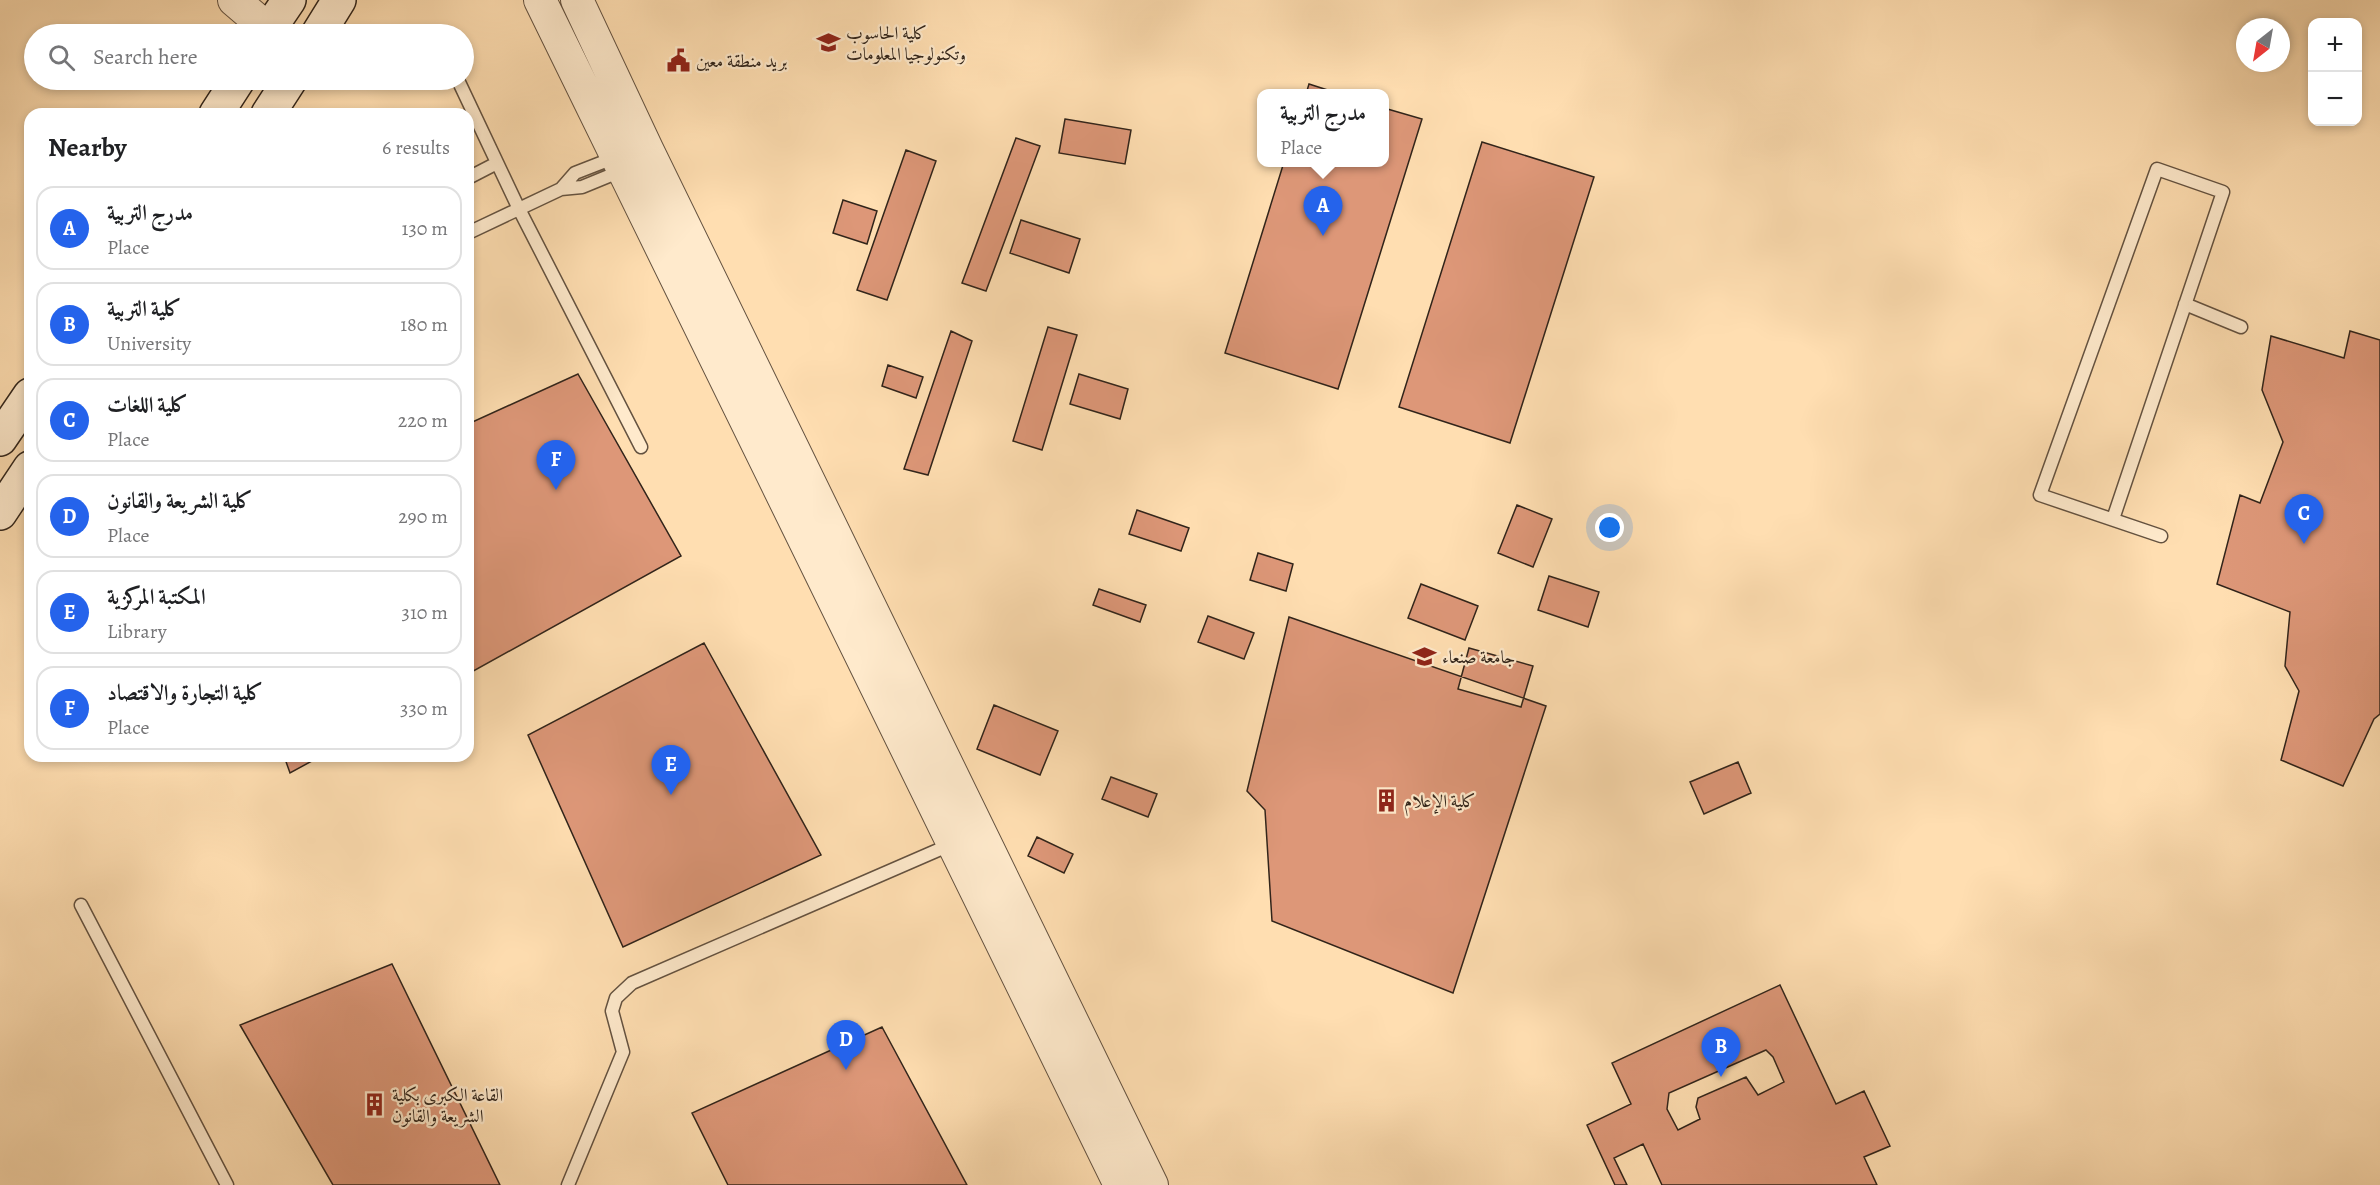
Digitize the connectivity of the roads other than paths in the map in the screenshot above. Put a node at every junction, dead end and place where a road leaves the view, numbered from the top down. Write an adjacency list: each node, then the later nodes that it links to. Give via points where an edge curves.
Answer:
1 (234, 0): 6 (street)
2 (289, 0): 7 (main road)
3 (339, 0): 8 (main road)
4 (540, 0): 16 (street)
5 (577, 0): 16 (street)
6 (259, 24)
7 (272, 24)
8 (324, 24)
9 (232, 90): 12 (main road)
10 (284, 90): 13 (main road)
11 (463, 90): 14 (lane)
12 (220, 108)
13 (272, 108)
14 (471, 108)
15 (474, 114): 17 (lane)
16 (630, 158): 19 (lane, via 575,173 561,189); 30 (street); 35 (street)
17 (497, 163): 18 (lane); 19 (lane)
18 (474, 175)
19 (519, 209): 20 (lane); 25 (lane)
20 (474, 230)
21 (2185, 304): 22 (lane); 28 (lane); 28 (lane, via 2223,192 2157,169 2040,495)
22 (2241, 327)
23 (24, 404): 24 (main road)
24 (0, 439)
25 (641, 447)
26 (19, 465): 27 (main road)
27 (0, 513)
28 (2112, 519): 29 (lane)
29 (2161, 536)
30 (953, 843): 33 (lane, via 632,983 616,998 612,1011 623,1052); 34 (street)
31 (81, 905): 32 (lane)
32 (227, 1185)
33 (568, 1185)
34 (1120, 1185)
35 (1152, 1185)

